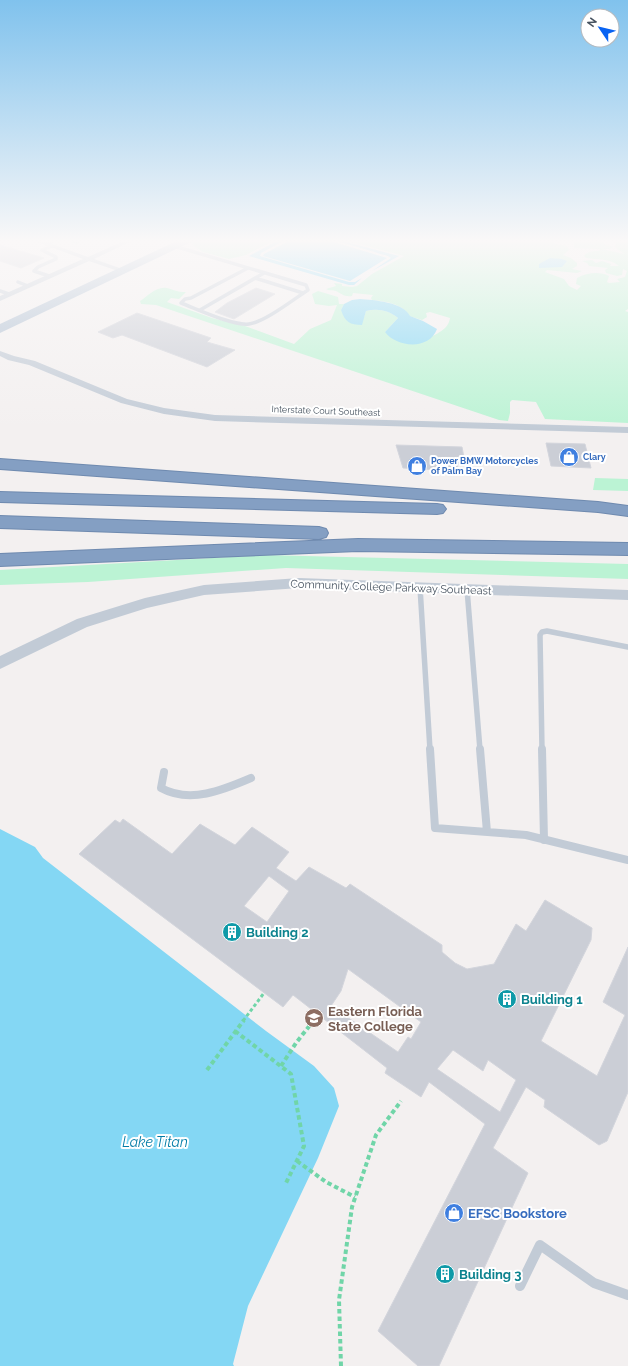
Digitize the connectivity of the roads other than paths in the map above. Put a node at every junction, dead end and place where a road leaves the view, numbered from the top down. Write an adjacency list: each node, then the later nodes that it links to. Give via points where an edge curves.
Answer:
1 (28, 303): 7 (main road)
2 (56, 303): 8 (main road)
3 (181, 303): 6 (lane)
4 (212, 303): 6 (lane)
5 (287, 303): 6 (lane, via 248,324 226,320)
6 (200, 310)
7 (0, 316)
8 (0, 329)
9 (0, 345): 11 (street, Interstate Court Southeast, via 21,354)
10 (0, 353): 11 (street, Interstate Court Southeast)
11 (32, 363): 12 (street, Interstate Court Southeast, via 124,401 164,411 215,418)
12 (628, 430)
13 (0, 464): 15 (highway)
14 (0, 496): 16 (highway)
15 (628, 511)
16 (628, 514)
17 (0, 522): 18 (highway)
18 (628, 544)
19 (628, 550): 20 (highway, via 358,545)
20 (0, 560)
21 (420, 587): 22 (street, Community College Parkway Southeast); 25 (street, Community College Parkway Southeast, via 299,583 204,590 145,603 82,623); 28 (lane, via 435,828)
22 (467, 589): 23 (street, Community College Parkway Southeast); 28 (lane)
23 (628, 595)
24 (628, 647): 29 (lane, via 547,630 540,635)
25 (0, 663)
26 (164, 772): 27 (lane, via 161,788 167,793 186,796 227,788)
27 (251, 778)
28 (487, 832): 29 (lane, via 526,835)
29 (544, 840): 30 (lane)
30 (628, 860)
31 (520, 1286): 32 (lane, via 540,1245 594,1283)
32 (628, 1295)

